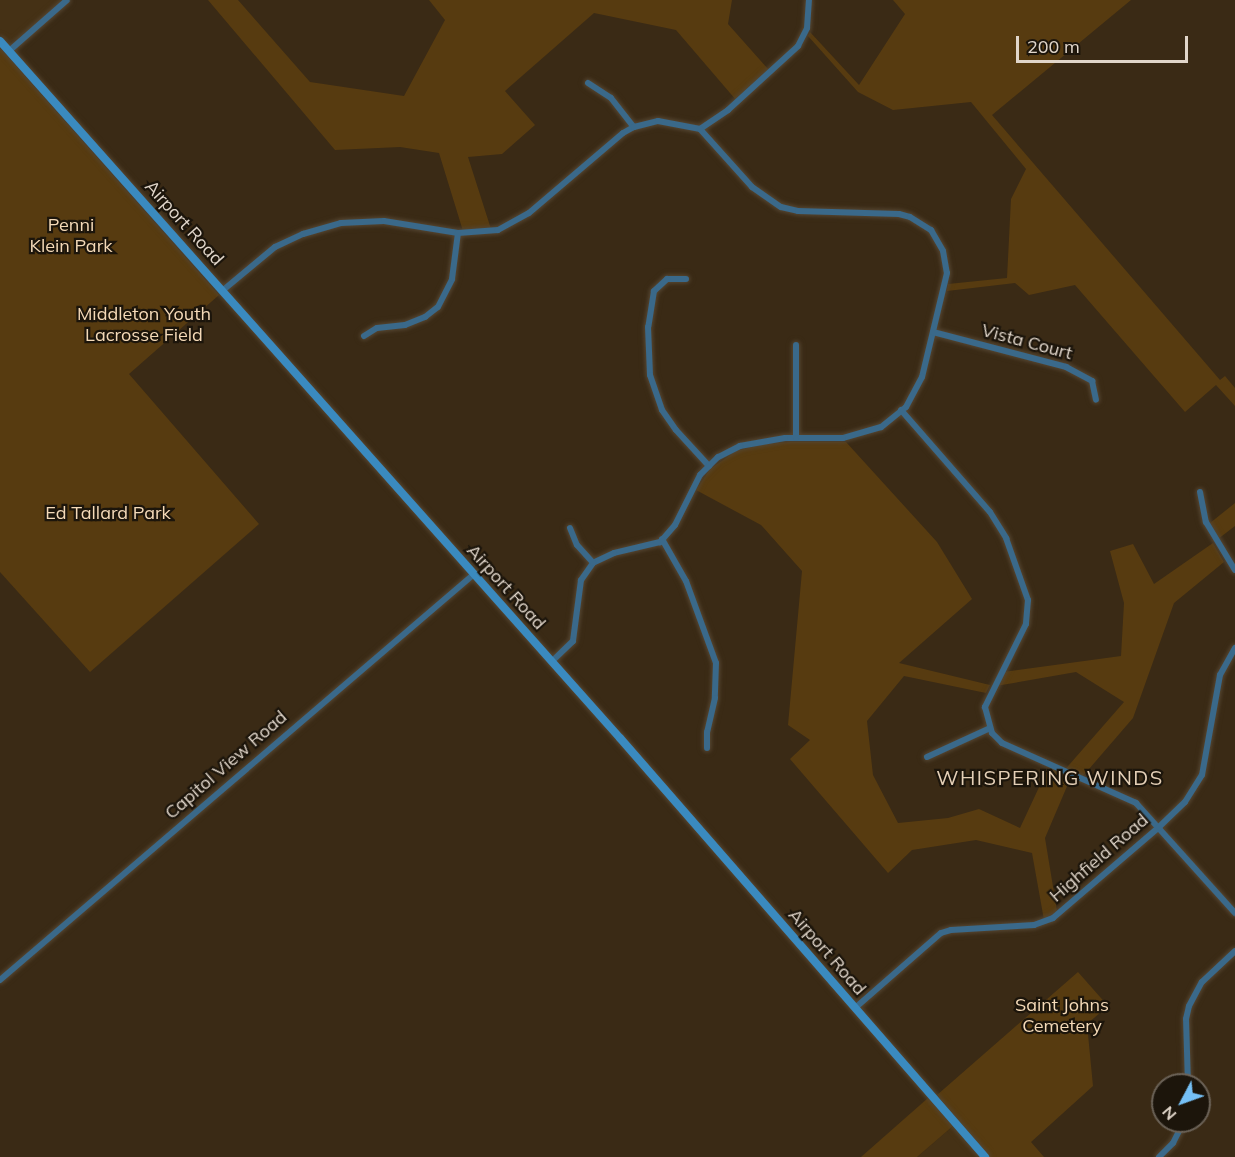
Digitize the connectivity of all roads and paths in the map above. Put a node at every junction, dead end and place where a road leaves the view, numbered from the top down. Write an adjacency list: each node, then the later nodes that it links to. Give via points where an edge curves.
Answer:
1 (67, 0): 4 (street)
2 (809, 0): 7 (street, via 807,28 798,46 728,110)
3 (0, 41): 4 (street, Airport Road)
4 (9, 51): 10 (street, Airport Road)
5 (588, 83): 6 (street, via 611,98)
6 (633, 127): 7 (street, via 658,122); 8 (street, via 515,223 482,233)
7 (700, 129): 11 (street, via 752,187 781,207 898,214 922,223 943,251 946,273)
8 (458, 233): 10 (street, via 384,221 320,228 266,253); 12 (street, via 452,279 438,306 425,317 405,325 377,328)
9 (686, 279): 17 (street, via 667,279 654,291 648,327 650,375 662,410)
10 (222, 291): 23 (street, Airport Road)
11 (933, 332): 14 (street, Vista Court, via 1066,367 1092,381); 15 (street, via 922,376)
12 (364, 336)
13 (796, 345): 16 (street)
14 (1096, 400)
15 (901, 410): 16 (street, via 881,427 843,438); 26 (street, via 990,512 1006,537 1028,600 1026,624 985,707)
16 (796, 438): 17 (street, via 740,446)
17 (709, 466): 20 (street)
18 (1200, 492): 22 (street, via 1206,522)
19 (570, 528): 21 (street, via 577,545)
20 (663, 539): 21 (street); 27 (street, via 686,581 716,663)
21 (593, 563): 25 (street, via 581,580 573,640)
22 (1235, 570)
23 (473, 575): 25 (street, Airport Road); 32 (street, Capitol View Road)
24 (1235, 648): 29 (street, Highfield Road, via 1220,675 1202,775 1185,802)
25 (550, 662): 33 (street, Airport Road)
26 (990, 728): 28 (street); 29 (street, via 1002,743 1136,803)
27 (707, 748)
28 (927, 757)
29 (1159, 827): 30 (street); 33 (street, Highfield Road, via 1053,918 1034,925 940,933)
30 (1235, 913)
31 (1235, 951): 34 (street, via 1202,982 1189,1006)
32 (0, 980)
33 (855, 1008): 36 (street, Airport Road)
34 (1188, 1073)
35 (1178, 1133): 37 (street)
36 (985, 1157)
37 (1159, 1157)

